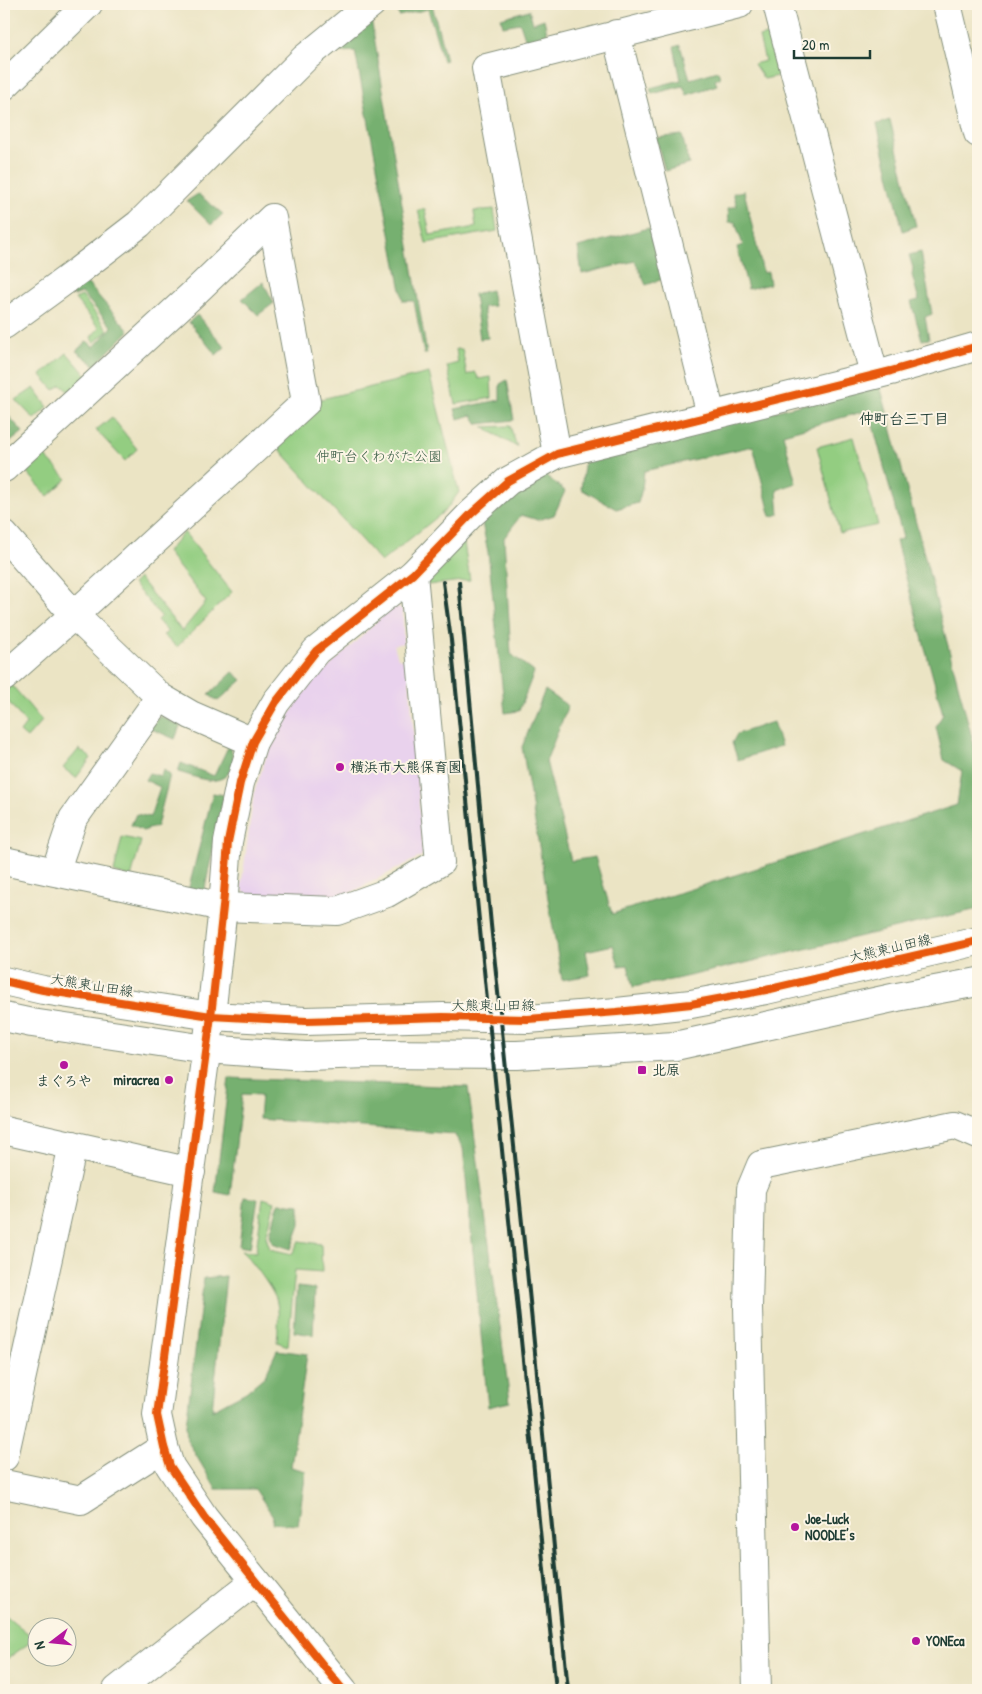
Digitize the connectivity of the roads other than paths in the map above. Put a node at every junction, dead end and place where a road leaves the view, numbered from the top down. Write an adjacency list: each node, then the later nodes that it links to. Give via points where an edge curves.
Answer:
1 (88, 4): 7 (street)
2 (371, 4): 9 (street, via 305,58 138,224)
3 (739, 4): 6 (street)
4 (778, 4): 11 (street)
5 (947, 4): 8 (street)
6 (616, 34): 12 (street); 13 (street, via 486,68)
7 (4, 86)
8 (978, 133)
9 (4, 325)
10 (978, 346): 11 (street)
11 (874, 374): 12 (street)
12 (711, 415): 13 (street)
13 (557, 454): 16 (street, via 508,481)
14 (4, 468): 17 (street, via 272,218 306,402)
15 (4, 535): 17 (street)
16 (413, 574): 20 (street, via 316,651 276,702); 23 (street, via 440,862 387,893 336,911)
17 (74, 615): 18 (street); 19 (street)
18 (4, 677)
19 (160, 697): 20 (street, via 191,715); 22 (street, via 73,819)
20 (254, 742): 23 (street, via 240,784 228,842)
21 (4, 861): 22 (street)
22 (55, 872): 23 (street)
23 (224, 906): 27 (street)
24 (978, 941): 27 (street, 大熊東山田線, via 757,992 691,1004 617,1012 528,1019 443,1017 306,1021)
25 (4, 982): 27 (street, 大熊東山田線)
26 (978, 982): 29 (street, via 675,1046 517,1055 306,1056)
27 (211, 1016): 29 (street)
28 (4, 1017): 29 (street)
29 (206, 1049): 33 (street)
30 (4, 1130): 32 (street)
31 (978, 1135): 40 (street, via 955,1125 761,1165 751,1189 748,1307)
32 (73, 1145): 33 (street); 35 (street)
33 (191, 1172): 34 (street, via 158,1415)
34 (164, 1447): 36 (street, via 81,1500); 37 (street, via 170,1466 204,1517)
35 (4, 1457)
36 (4, 1484)
37 (256, 1581): 38 (street); 39 (street)
38 (117, 1690)
39 (343, 1690)
40 (757, 1690)

